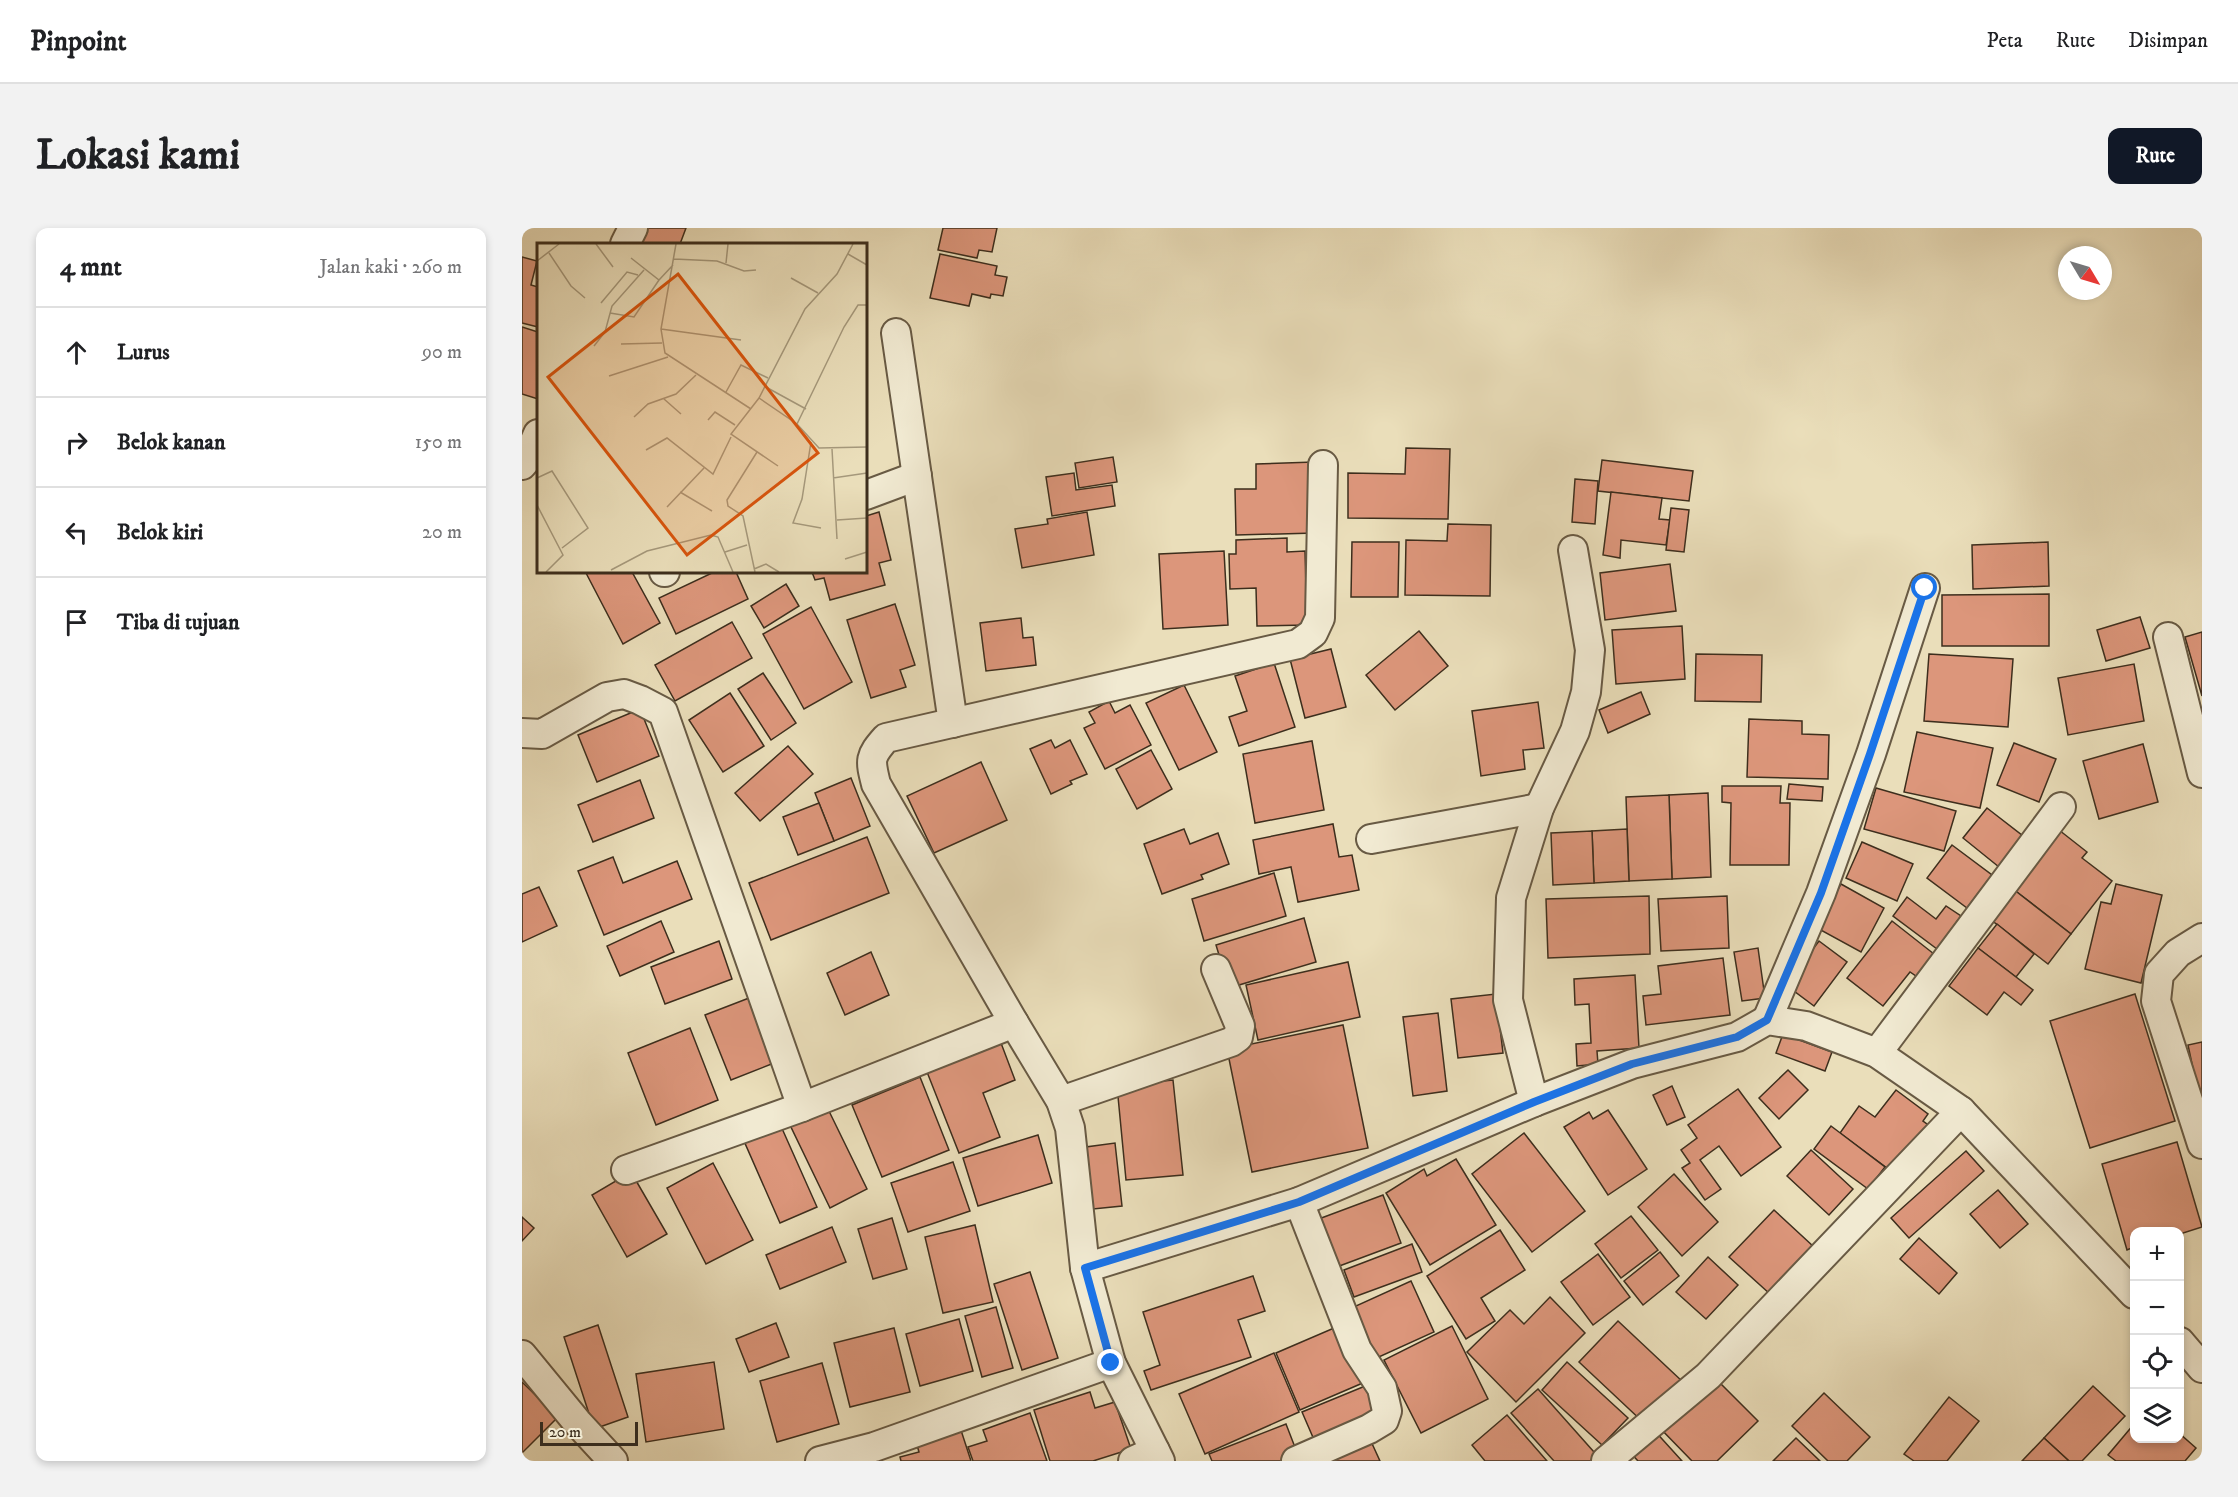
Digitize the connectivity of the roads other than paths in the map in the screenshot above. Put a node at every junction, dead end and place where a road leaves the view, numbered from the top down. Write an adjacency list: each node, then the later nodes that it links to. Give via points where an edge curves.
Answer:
1 (633, 228): 2 (street)
2 (626, 243)
3 (896, 333): 7 (street)
4 (537, 436): 5 (street)
5 (522, 465)
6 (1323, 465): 12 (street, via 1320,618 1313,633 1298,644)
7 (917, 476): 8 (street); 12 (street)
8 (867, 495)
9 (1573, 550): 16 (street, via 1590,650 1586,692 1575,731)
10 (1925, 588): 20 (street, via 1821,893)
11 (2168, 637): 14 (street)
12 (953, 723): 21 (street, via 886,738 875,750 871,764 876,784)
13 (522, 733): 25 (street, via 542,734 607,697 624,694 663,712)
14 (2202, 773)
15 (2061, 807): 22 (street)
16 (1539, 808): 17 (street); 24 (street, via 1511,898 1509,988)
17 (1371, 839)
18 (2202, 938): 27 (street, via 2178,953 2159,974 2156,1001)
19 (1216, 969): 23 (street, via 1240,1026 1238,1037)
20 (1767, 1020): 22 (street, via 1806,1026); 24 (street, via 1737,1037 1632,1064)
21 (1014, 1023): 23 (street); 25 (street)
22 (1877, 1053): 26 (street)
23 (1061, 1101): 30 (street, via 1070,1128)
24 (1534, 1102): 29 (street)
25 (802, 1107): 28 (street)
26 (1961, 1111): 31 (street); 40 (street, via 1708,1377)
27 (2202, 1144)
28 (626, 1170)
29 (1299, 1202): 30 (street); 39 (street, via 1357,1350 1382,1388 1387,1411 1383,1420 1369,1429)
30 (1085, 1268): 34 (street)
31 (2130, 1290)
32 (2184, 1347): 35 (street)
33 (522, 1355): 37 (street)
34 (1111, 1363): 36 (street); 38 (street, via 874,1447)
35 (2202, 1368)
36 (1149, 1458)
37 (613, 1461)
38 (820, 1461)
39 (1296, 1461)
40 (1606, 1461)

